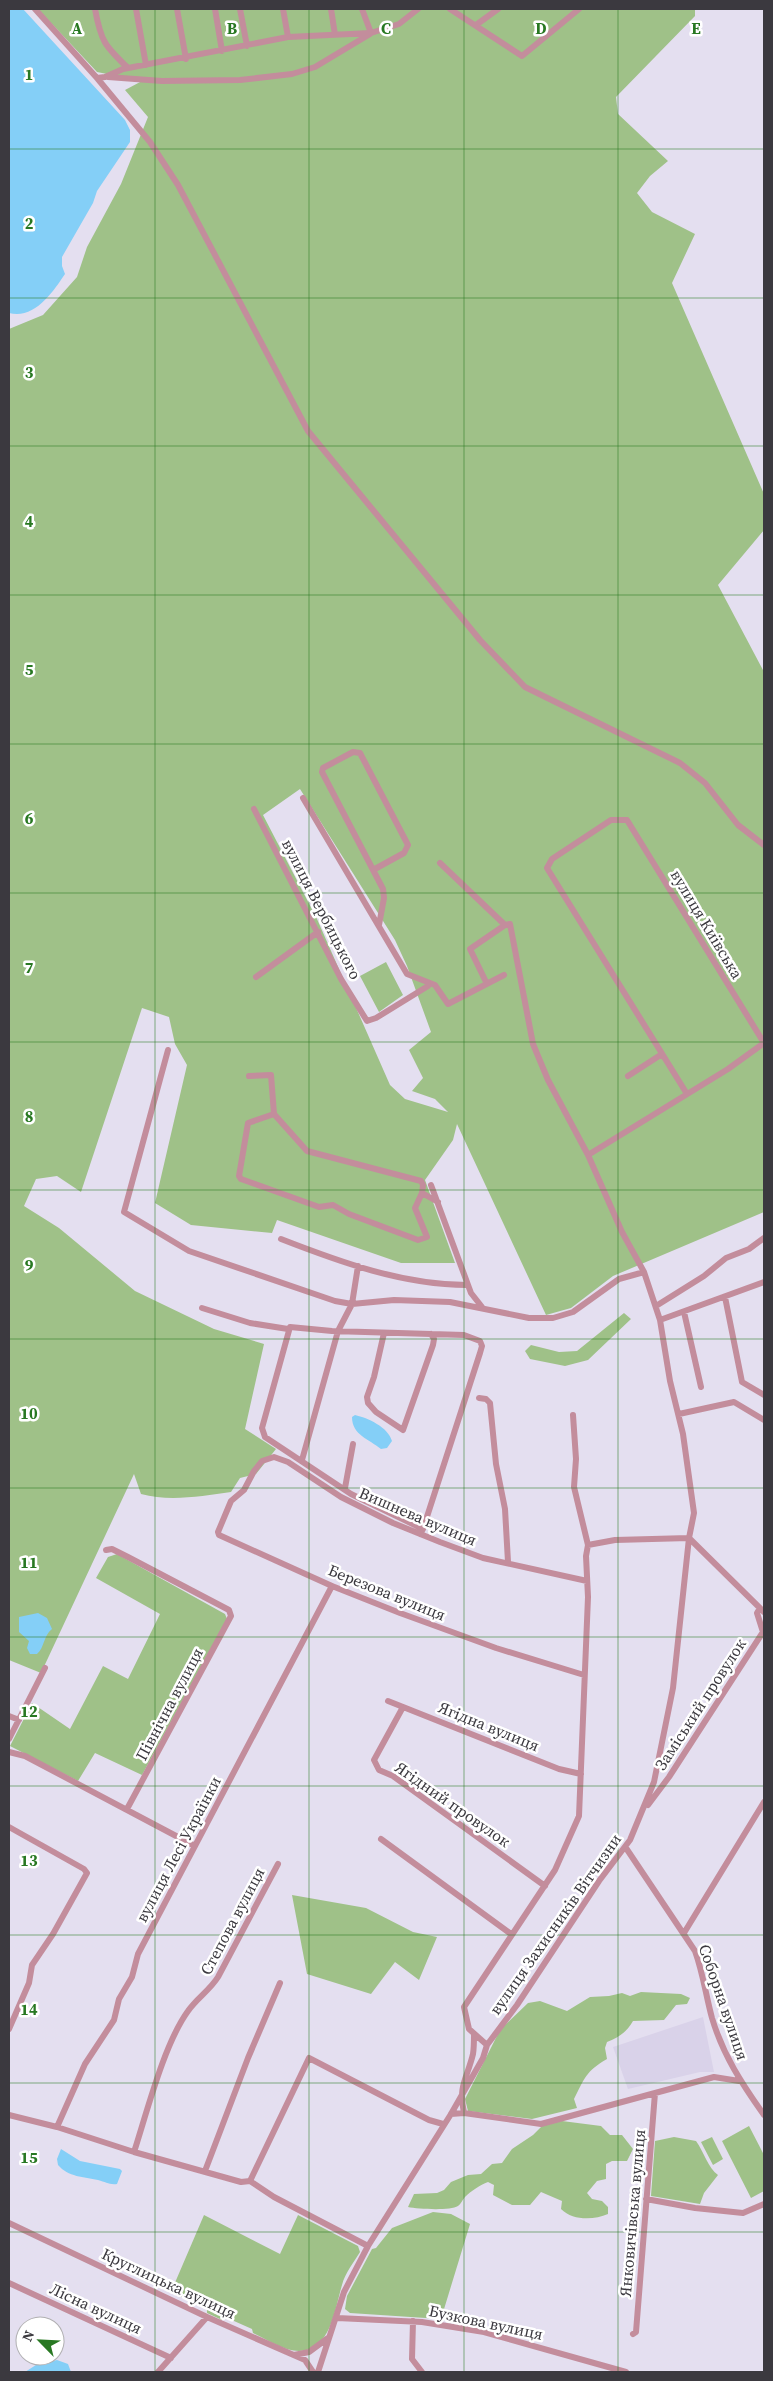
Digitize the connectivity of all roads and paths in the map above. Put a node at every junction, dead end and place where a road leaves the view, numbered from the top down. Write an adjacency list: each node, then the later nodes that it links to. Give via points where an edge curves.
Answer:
1 (34, 9): 24 (street)
2 (95, 9): 22 (street, via 105,46)
3 (136, 9): 21 (street)
4 (177, 9): 20 (street)
5 (215, 9): 19 (street)
6 (240, 9): 18 (street)
7 (283, 9): 17 (street)
8 (331, 9): 16 (street)
9 (362, 9): 15 (street)
10 (418, 9): 15 (street, via 399,24)
11 (450, 9): 14 (street)
12 (498, 9): 14 (street)
13 (579, 9): 14 (street, via 522,56)
14 (476, 25)
15 (371, 33): 16 (street); 23 (street, via 315,67 292,74 240,80 162,81)
16 (335, 35): 17 (street)
17 (288, 38): 18 (street)
18 (247, 46): 19 (street)
19 (222, 51): 20 (street)
20 (186, 59): 21 (street)
21 (146, 65): 22 (street)
22 (128, 68): 23 (street)
23 (105, 77): 24 (street)
24 (97, 78): 27 (street, via 143,132 178,186 308,431 480,640 525,687 680,763 705,783 738,825)
25 (303, 798): 30 (street)
26 (254, 809): 32 (street, вулиця Вербицького)
27 (764, 845)
28 (440, 863): 31 (street)
29 (373, 870): 29 (street, via 322,772 323,768 353,752 360,753 408,845 404,852); 30 (street, via 384,898)
30 (379, 925): 35 (street, via 407,974)
31 (505, 925): 36 (street, via 470,948); 44 (street, вулиця Захисників Вітчизни, via 510,924 533,1044 548,1080)
32 (318, 932): 34 (street); 35 (street, вулиця Вербицького, via 341,979 367,1021 428,986)
33 (504, 975): 36 (street)
34 (256, 977)
35 (428, 983): 36 (street, via 435,985 448,1004)
36 (487, 984)
37 (764, 1043): 39 (street, вулиця Київська, via 627,820 611,820 552,859 546,868); 42 (street)
38 (168, 1050): 55 (street, via 124,1212 188,1251)
39 (662, 1054): 41 (street); 42 (street)
40 (249, 1076): 43 (street, via 271,1075)
41 (628, 1076)
42 (687, 1094): 44 (street)
43 (274, 1114): 46 (street, via 307,1151 420,1181); 46 (street, via 248,1123 241,1179 319,1206 332,1205 418,1240 427,1237 415,1208)
44 (588, 1155): 51 (street, вулиця Захисників Вітчизни, via 622,1232)
45 (431, 1185): 47 (street)
46 (422, 1193): 47 (street)
47 (438, 1202): 53 (street)
48 (764, 1238): 56 (street, via 749,1249 726,1258)
49 (281, 1239): 50 (street)
50 (358, 1266): 53 (street, via 412,1280); 55 (street)
51 (644, 1272): 56 (street, вулиця Захисників Вітчизни); 57 (street, via 619,1279 563,1316 542,1319)
52 (764, 1282): 54 (street)
53 (467, 1284): 57 (street)
54 (725, 1297): 59 (street); 66 (street, via 742,1382)
55 (352, 1304): 57 (street, via 394,1300); 62 (street)
56 (656, 1306): 60 (street, вулиця Захисників Вітчизни)
57 (482, 1307)
58 (202, 1308): 61 (street, via 250,1323)
59 (684, 1312): 60 (street); 65 (street)
60 (660, 1320): 68 (street, вулиця Захисників Вітчизни)
61 (288, 1329): 62 (street); 72 (street, via 262,1428 265,1437)
62 (338, 1331): 63 (street); 72 (street)
63 (384, 1333): 64 (street); 64 (street, via 368,1403 403,1430 433,1345)
64 (431, 1334): 75 (street, via 464,1335 480,1340 482,1346)
65 (701, 1387)
66 (764, 1395)
67 (479, 1398): 79 (street, via 490,1403 496,1464 505,1509)
68 (679, 1414): 70 (street, via 734,1402); 76 (street, вулиця Захисників Вітчизни, via 694,1513)
69 (573, 1416): 77 (street, вулиця Захисників Вітчизни, via 574,1487)
70 (764, 1420)
71 (353, 1444): 73 (street)
72 (302, 1460): 73 (street)
73 (345, 1488): 75 (street, via 366,1503)
74 (231, 1501): 75 (street, Вишнева вулиця, via 244,1490 262,1461 274,1457 288,1462 341,1497); 81 (street, Березова вулиця, via 218,1532 220,1535)
75 (422, 1532): 79 (street, Вишнева вулиця, via 483,1558)
76 (689, 1538): 77 (street, via 615,1540); 82 (street); 94 (street, вулиця Захисників Вітчизни, via 673,1688 654,1782)
77 (588, 1545): 80 (street, вулиця Захисників Вітчизни)
78 (106, 1550): 93 (street, Північна вулиця, via 112,1549 229,1610 230,1616)
79 (508, 1562): 80 (street, Вишнева вулиця)
80 (587, 1581): 84 (street, вулиця Захисників Вітчизни)
81 (332, 1586): 84 (street, Березова вулиця, via 444,1630); 97 (street, вулиця Лесі Українки)
82 (762, 1610): 94 (street, Заміський провулок, via 757,1613 763,1632 669,1777)
83 (45, 1668): 88 (street)
84 (584, 1675): 91 (street, вулиця Захисників Вітчизни)
85 (388, 1701): 86 (street, Ягідна вулиця)
86 (403, 1707): 91 (street, Ягідна вулиця, via 559,1769); 100 (street, Ягідний провулок, via 374,1760 380,1770 393,1776)
87 (9, 1716): 88 (street)
88 (19, 1720): 89 (street)
89 (9, 1739)
90 (9, 1752): 93 (street, via 25,1756)
91 (581, 1774): 100 (street, вулиця Захисників Вітчизни, via 579,1816)
92 (764, 1802): 101 (street)
93 (127, 1809): 97 (street)
94 (643, 1811): 98 (street, вулиця Захисників Вітчизни)
95 (9, 1827): 104 (street, via 87,1873 32,1966 30,1983)
96 (381, 1840): 102 (street, вулиця Захисників Вітчизни)
97 (195, 1846): 115 (street, вулиця Лесі Українки, via 138,1954 114,2020 86,2064)
98 (626, 1848): 101 (street, Соборна вулиця); 106 (street, вулиця Захисників Вітчизни, via 594,1888)
99 (278, 1864): 116 (street, Степова вулиця, via 218,1977 187,2012 172,2043)
100 (545, 1886): 102 (street, вулиця Захисників Вітчизни)
101 (684, 1932): 107 (street, Соборна вулиця, via 702,1969 712,2018)
102 (511, 1934): 105 (street, вулиця Захисників Вітчизни, via 464,2008 469,2029)
103 (280, 1983): 117 (street)
104 (9, 2029)
105 (474, 2034): 106 (street, вулиця Захисників Вітчизни); 109 (street, via 473,2054 464,2075)
106 (487, 2045): 109 (street)
107 (739, 2081): 108 (street, via 714,2076); 113 (street, Соборна вулиця)
108 (655, 2093): 110 (street, via 541,2124); 119 (street, Янковичівська вулиця)
109 (460, 2097): 110 (street); 111 (street)
110 (464, 2113): 111 (street)
111 (451, 2114): 114 (street)
112 (9, 2115): 115 (street)
113 (764, 2115)
114 (443, 2124): 118 (street, via 309,2058); 122 (street)
115 (57, 2127): 116 (street)
116 (134, 2152): 117 (street)
117 (205, 2171): 118 (street, via 241,2182)
118 (250, 2181): 122 (street)
119 (646, 2199): 120 (street, via 743,2212); 127 (street, Янковичівська вулиця, via 636,2332)
120 (764, 2204)
121 (9, 2223): 124 (street, Круглицька вулиця)
122 (368, 2246): 125 (street, via 344,2292)
123 (9, 2283): 130 (street, Лісна вулиця)
124 (207, 2317): 129 (street, Круглицька вулиця); 130 (street)
125 (337, 2318): 126 (street, Бузкова вулиця); 128 (street)
126 (412, 2321): 134 (street, via 412,2359); 135 (street, Бузкова вулиця, via 508,2337)
127 (633, 2334)
128 (330, 2336): 129 (street, via 310,2352); 133 (street)
129 (294, 2355): 132 (street, Круглицька вулиця, via 305,2360)
130 (171, 2358): 131 (street)
131 (158, 2372)
132 (313, 2372)
133 (318, 2372)
134 (422, 2372)
135 (626, 2372)

